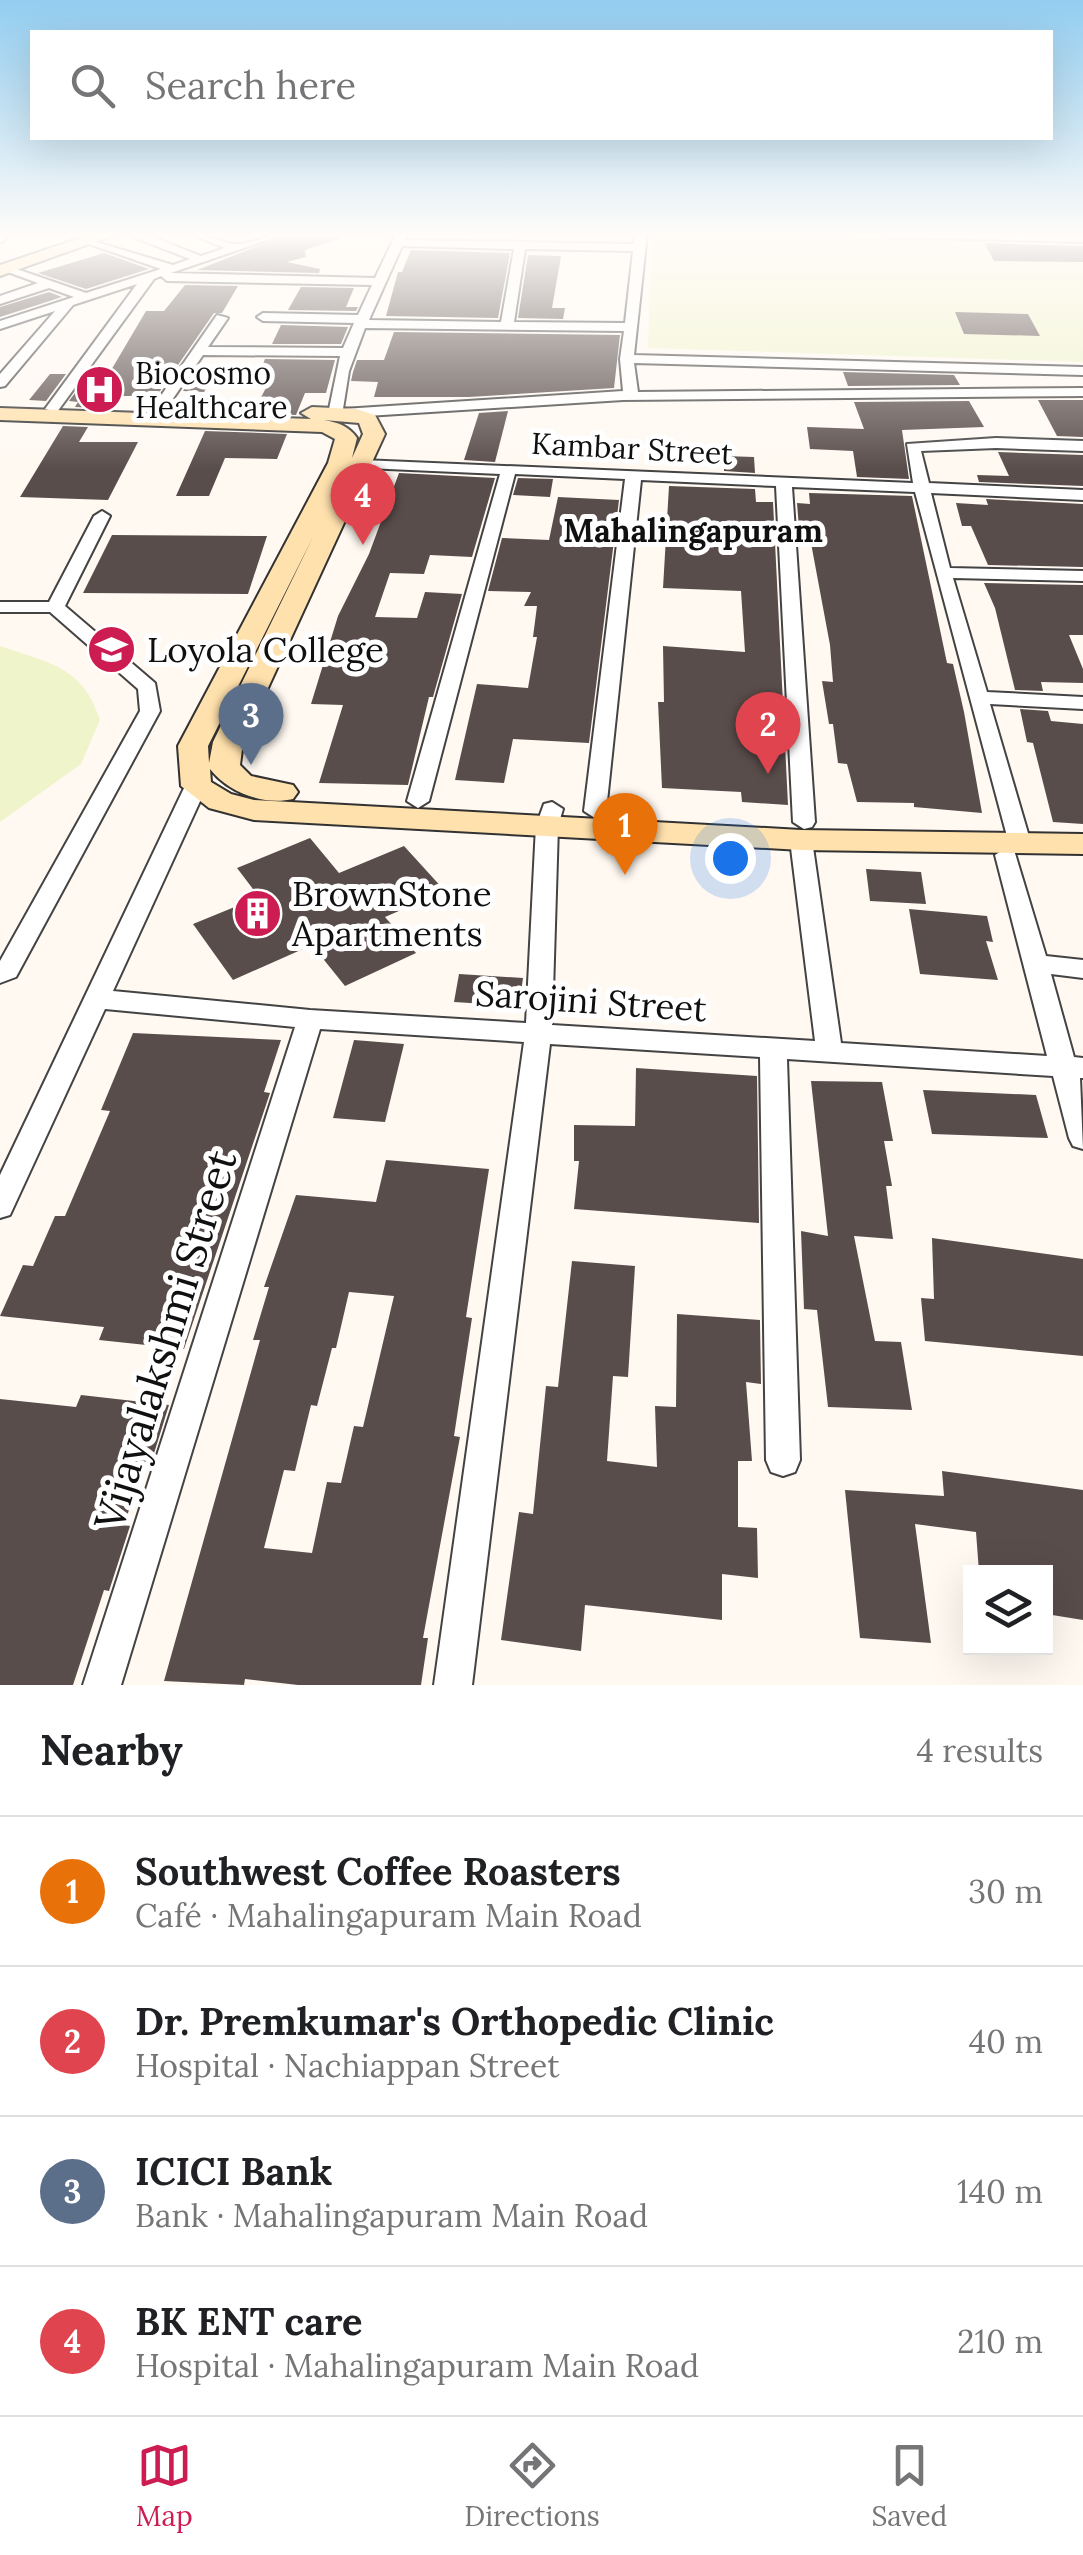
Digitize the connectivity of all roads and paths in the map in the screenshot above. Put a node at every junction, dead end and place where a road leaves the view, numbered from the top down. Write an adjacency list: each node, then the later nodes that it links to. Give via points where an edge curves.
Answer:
1 (40, 313): 10 (street)
2 (60, 313): 18 (street)
3 (123, 313): 26 (street)
4 (366, 313): 9 (street)
5 (510, 313): 11 (street)
6 (633, 313): 12 (street)
7 (263, 317): 9 (street)
8 (222, 318): 13 (street)
9 (362, 321): 11 (street); 14 (street)
10 (0, 325)
11 (508, 327): 12 (street)
12 (632, 327): 15 (street)
13 (201, 351): 14 (street); 27 (street)
14 (350, 352): 29 (street)
15 (627, 359): 16 (street); 24 (street, via 631,396)
16 (824, 364): 17 (street); 23 (street)
17 (970, 368): 19 (street); 21 (street)
18 (7, 369): 20 (street)
19 (1083, 371)
20 (0, 384)
21 (976, 392): 22 (street); 23 (street)
22 (1083, 392)
23 (832, 393): 24 (street)
24 (625, 396): 29 (street)
25 (0, 406): 26 (main road)
26 (52, 409): 27 (main road)
27 (158, 410): 29 (main road)
28 (0, 414): 29 (main road)
29 (329, 420): 31 (main road, via 346,438)
30 (1083, 446): 35 (street, via 996,442 912,448)
31 (351, 462): 32 (street, Kambar Street); 44 (main road, via 193,746); 45 (main road, via 228,742 224,767 241,784 270,791)
32 (510, 469): 33 (street, Kambar Street); 45 (street)
33 (633, 477): 34 (street, Kambar Street); 46 (street)
34 (784, 484): 35 (street, Kambar Street); 48 (street)
35 (921, 490): 36 (street, Kambar Street); 38 (street)
36 (1083, 495)
37 (102, 516): 41 (street)
38 (942, 573): 39 (street); 42 (street)
39 (1083, 576)
40 (0, 607): 41 (street)
41 (56, 607): 54 (street, via 148,687 150,711 7,972)
42 (978, 697): 43 (street); 50 (street)
43 (1083, 703)
44 (196, 786): 47 (main road, via 254,810); 55 (street)
45 (418, 801): 47 (main road)
46 (595, 811): 47 (main road); 48 (main road)
47 (549, 817): 48 (main road); 57 (street)
48 (802, 831): 50 (main road); 59 (street)
49 (1083, 844): 50 (main road)
50 (1008, 845): 51 (main road); 52 (street)
51 (1083, 859)
52 (1037, 964): 53 (street); 60 (street)
53 (1083, 968)
54 (0, 974)
55 (94, 1000): 56 (street, Sarojini Street); 62 (street)
56 (310, 1020): 57 (street, Sarojini Street); 64 (street, Vijayalakshmi Street)
57 (539, 1031): 58 (street, Sarojini Street); 65 (street)
58 (772, 1048): 59 (street, Sarojini Street); 63 (street)
59 (829, 1050): 60 (street, Sarojini Street)
60 (1074, 1066): 61 (street)
61 (1083, 1138)
62 (0, 1206)
63 (783, 1460)
64 (102, 1685)
65 (453, 1685)

